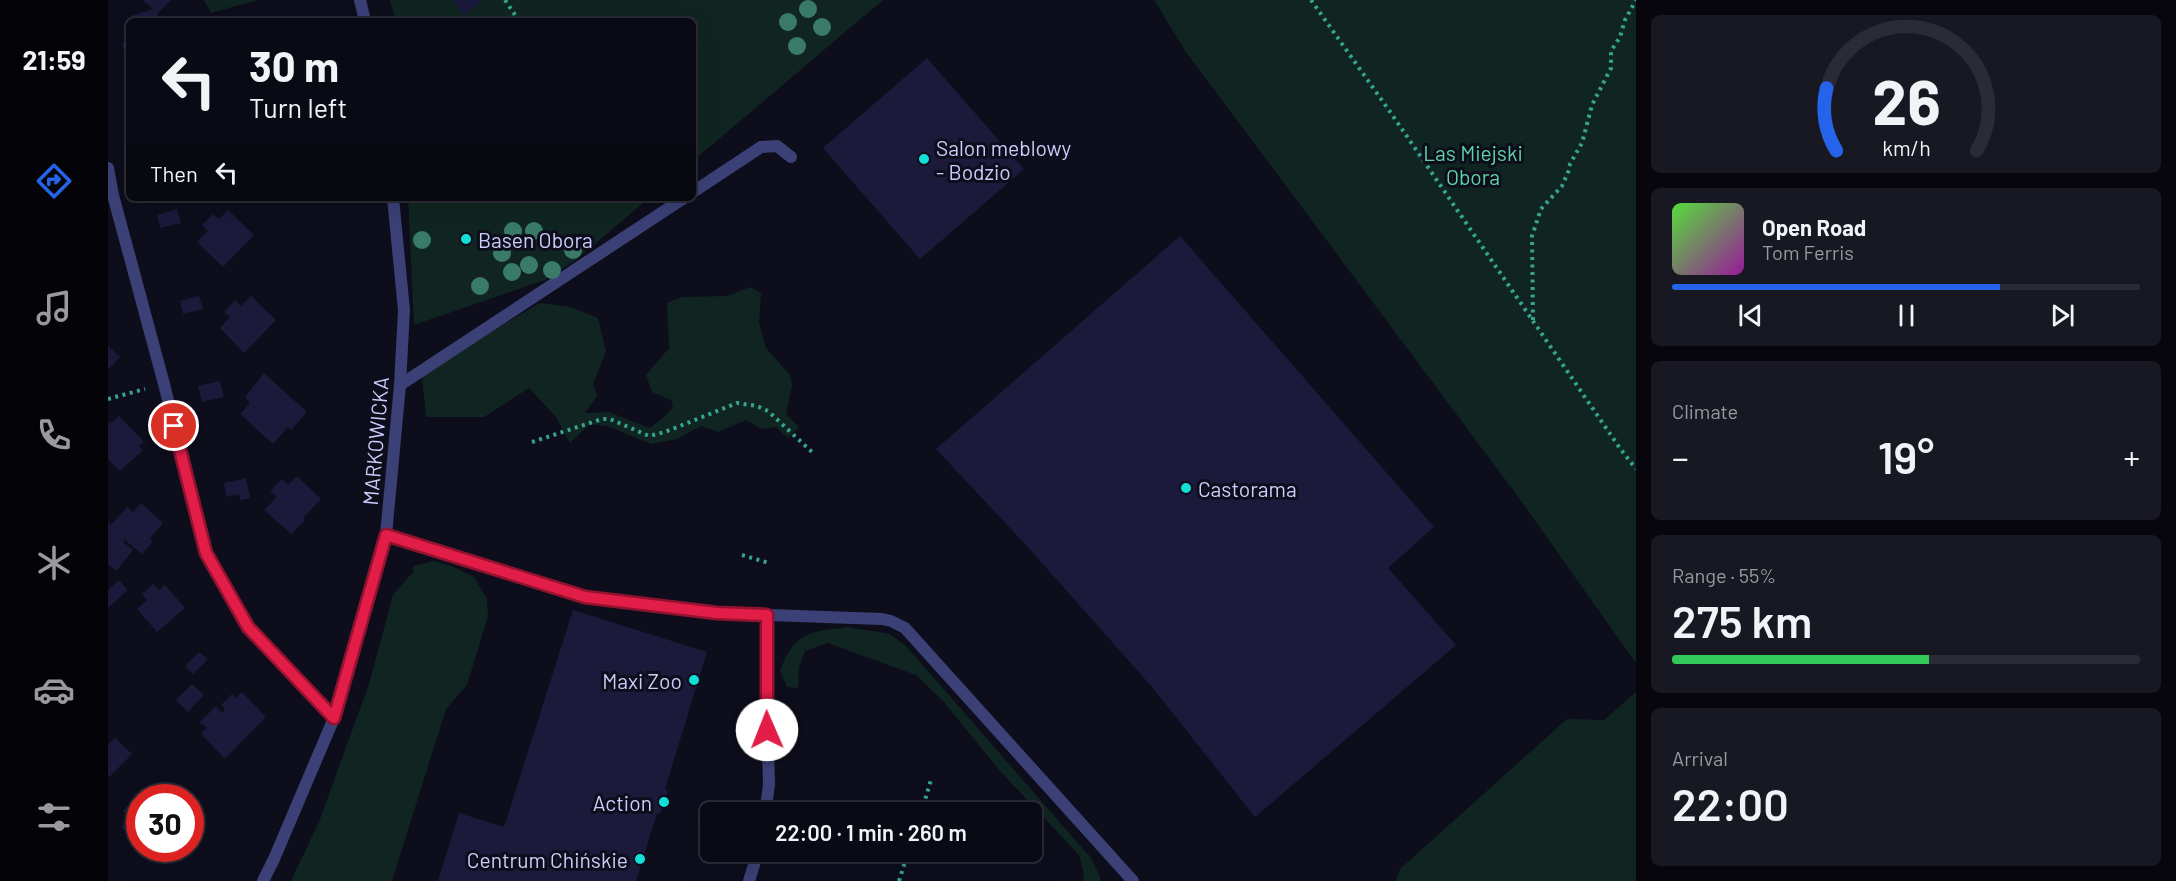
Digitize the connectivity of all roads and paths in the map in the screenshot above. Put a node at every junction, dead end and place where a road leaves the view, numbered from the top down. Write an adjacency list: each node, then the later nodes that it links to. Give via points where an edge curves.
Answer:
1 (360, 0): 5 (street)
2 (505, 0): 6 (path)
3 (1311, 0): 12 (path)
4 (1636, 0): 12 (path, via 1611,51 1611,68 1592,105 1582,143 1562,186 1541,208 1532,236)
5 (364, 18)
6 (517, 18)
7 (791, 157): 9 (street, via 777,146 761,147)
8 (108, 168): 13 (street)
9 (696, 190)
10 (393, 201): 14 (street, MARKOWICKA, via 404,310)
11 (679, 201): 14 (street)
12 (1533, 321): 18 (path)
13 (164, 384): 15 (path); 23 (street, via 206,553 248,627)
14 (400, 385): 19 (street, MARKOWICKA)
15 (108, 399)
16 (532, 442): 17 (path, via 602,419 649,436 737,403 768,411)
17 (812, 452)
18 (1636, 469)
19 (386, 535): 22 (street, via 585,597); 23 (street, MARKOWICKA)
20 (742, 555): 21 (path)
21 (769, 563)
22 (767, 615): 25 (street); 32 (street, via 882,619 905,628)
23 (334, 718): 29 (street, MARKOWICKA)
24 (931, 780): 26 (path)
25 (767, 802)
26 (924, 802)
27 (755, 862): 30 (street)
28 (905, 862): 31 (path)
29 (263, 881)
30 (749, 881)
31 (899, 881)
32 (1133, 881)

